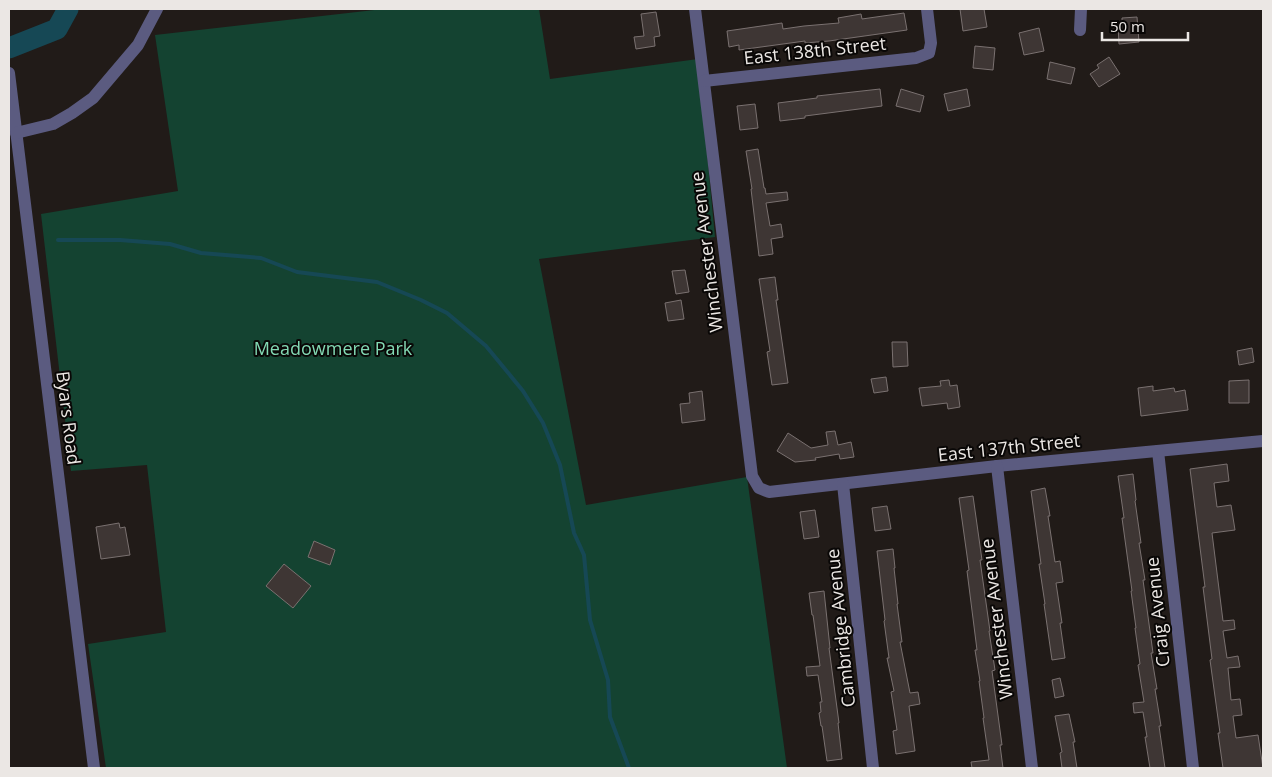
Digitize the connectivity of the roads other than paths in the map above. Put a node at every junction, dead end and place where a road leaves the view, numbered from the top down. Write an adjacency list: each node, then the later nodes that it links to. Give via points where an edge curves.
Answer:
1 (157, 9): 8 (street, via 138,45 93,98 53,124)
2 (695, 9): 7 (street, Winchester Avenue)
3 (927, 9): 7 (street, East 138th Street, via 931,43 928,53 916,58)
4 (1081, 9): 5 (street)
5 (1080, 30)
6 (9, 72): 8 (street, Byars Road)
7 (704, 81): 13 (street, Winchester Avenue, via 752,476)
8 (16, 133): 14 (street, Byars Road)
9 (1263, 441): 10 (street, East 137th Street)
10 (1158, 451): 11 (street, East 137th Street); 17 (street, Craig Avenue)
11 (997, 466): 12 (street, East 137th Street); 16 (street, Winchester Avenue)
12 (843, 484): 13 (street, East 137th Street, via 769,492); 15 (street, Cambridge Avenue)
13 (759, 488)
14 (94, 768)
15 (873, 768)
16 (1032, 768)
17 (1193, 768)

